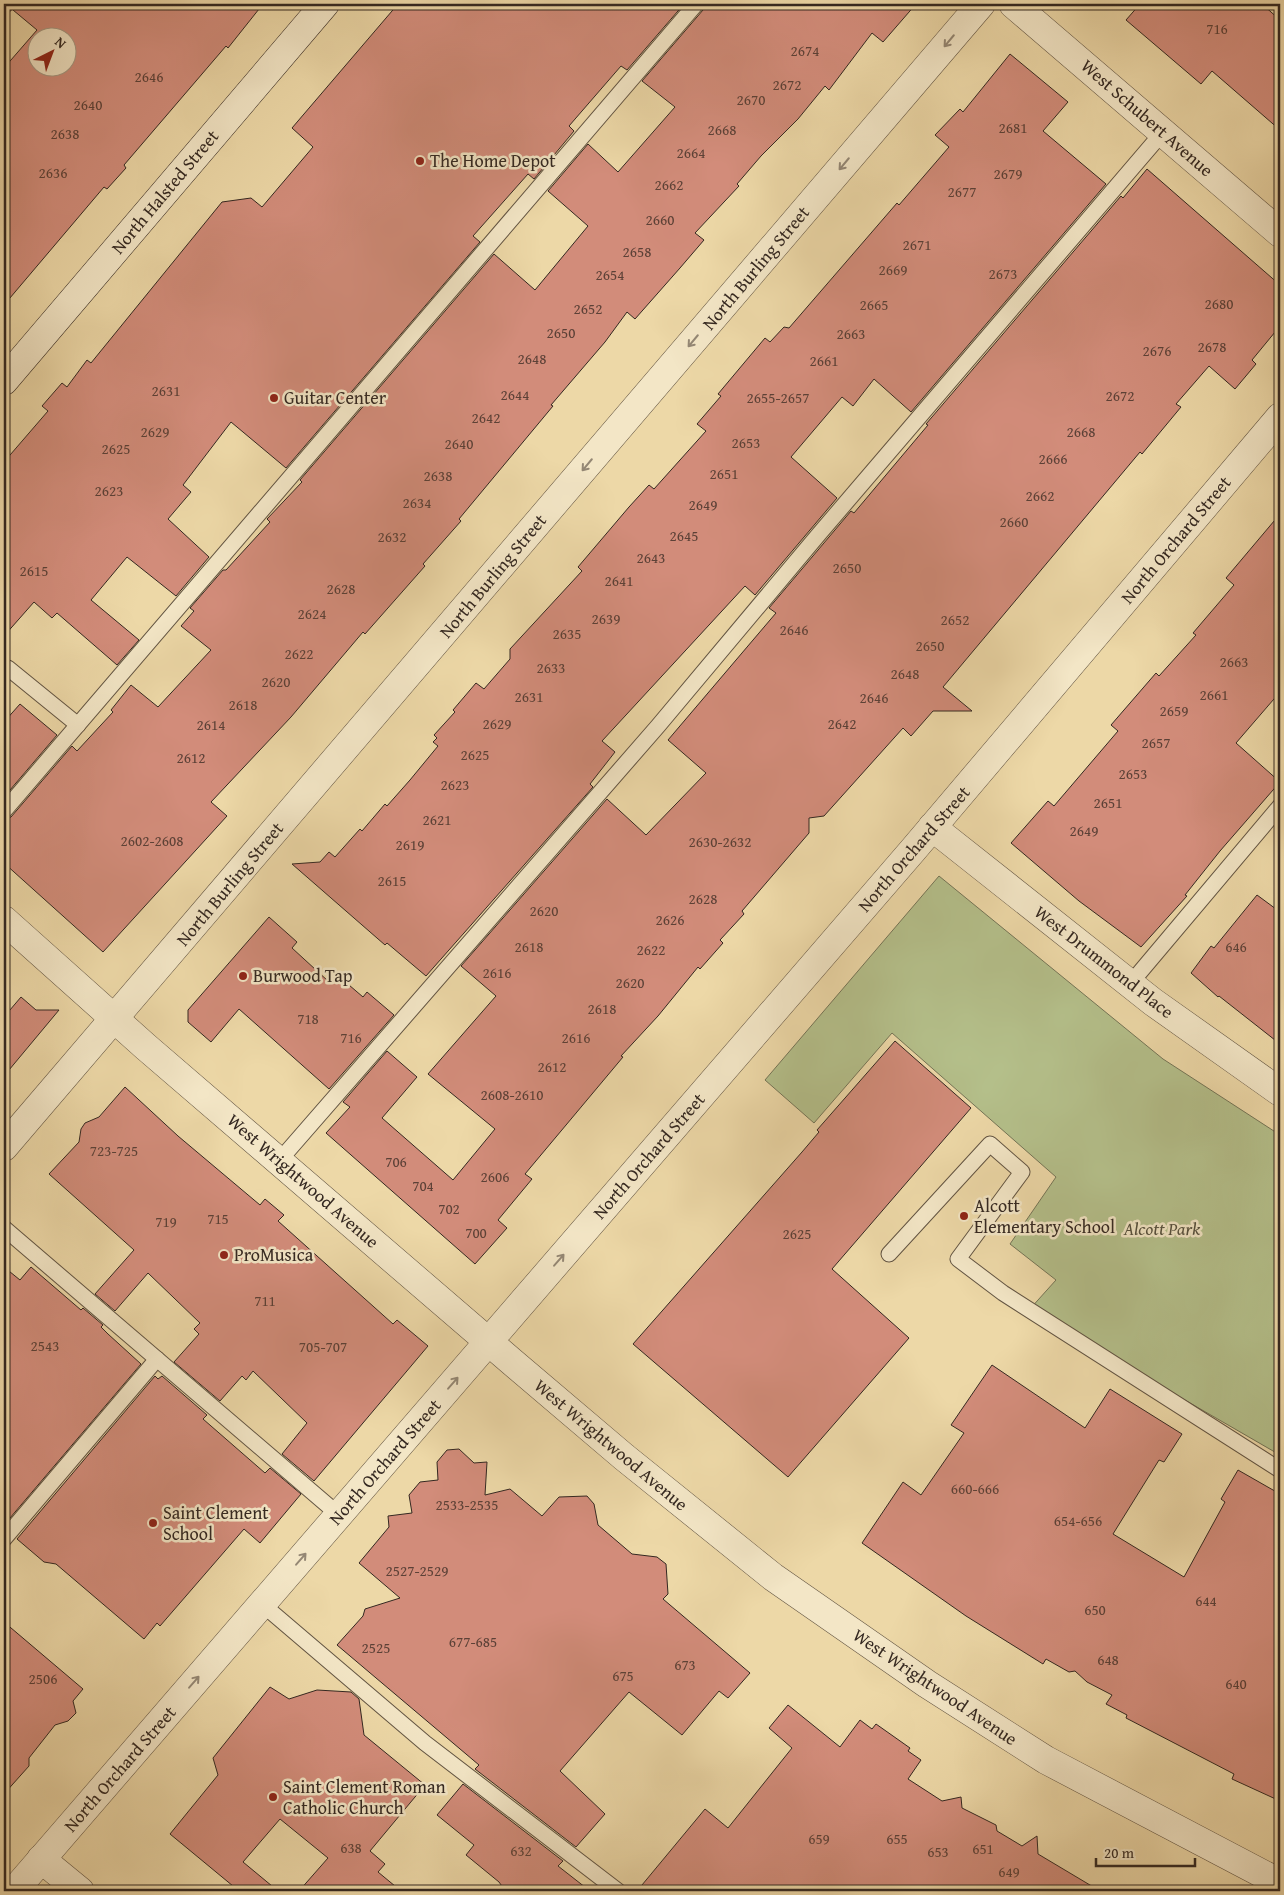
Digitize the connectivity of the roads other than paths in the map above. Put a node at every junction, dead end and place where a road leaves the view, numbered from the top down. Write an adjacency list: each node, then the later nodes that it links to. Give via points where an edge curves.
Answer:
1 (325, 4): 7 (street, North Halsted Street)
2 (696, 4): 10 (lane)
3 (981, 4): 16 (street, North Burling Street, one-way to 16)
4 (1013, 4): 5 (street, West Schubert Avenue)
5 (1163, 132): 6 (street, West Schubert Avenue); 19 (lane, via 658,726)
6 (1280, 233)
7 (4, 381)
8 (1280, 417): 13 (street, North Orchard Street)
9 (4, 669): 10 (lane, via 8,668)
10 (78, 725): 12 (lane)
11 (1280, 806): 15 (lane)
12 (4, 811)
13 (932, 827): 15 (street, West Drummond Place); 22 (street, North Orchard Street, one-way to 13)
14 (4, 920): 16 (street, West Wrightwood Avenue)
15 (1130, 984): 17 (street, West Drummond Place)
16 (114, 1018): 18 (street, North Burling Street); 19 (street, West Wrightwood Avenue)
17 (1280, 1092)
18 (4, 1147)
19 (279, 1161): 22 (street, West Wrightwood Avenue)
20 (4, 1228): 23 (lane)
21 (889, 1254): 24 (lane, via 990,1144 1022,1172 958,1259 1003,1293)
22 (490, 1342): 25 (street, North Orchard Street, one-way to 22); 29 (street, West Wrightwood Avenue, via 624,1457 773,1577 926,1684 1046,1760)
23 (157, 1359): 25 (lane); 26 (lane)
24 (1280, 1470)
25 (339, 1515): 27 (street, North Orchard Street, one-way to 25)
26 (4, 1539)
27 (262, 1604): 28 (street, North Orchard Street, one-way to 27); 32 (lane, via 425,1743)
28 (41, 1860): 30 (street, North Orchard Street); 31 (street)
29 (1280, 1883)
30 (14, 1891)
31 (80, 1891)
32 (618, 1891)

